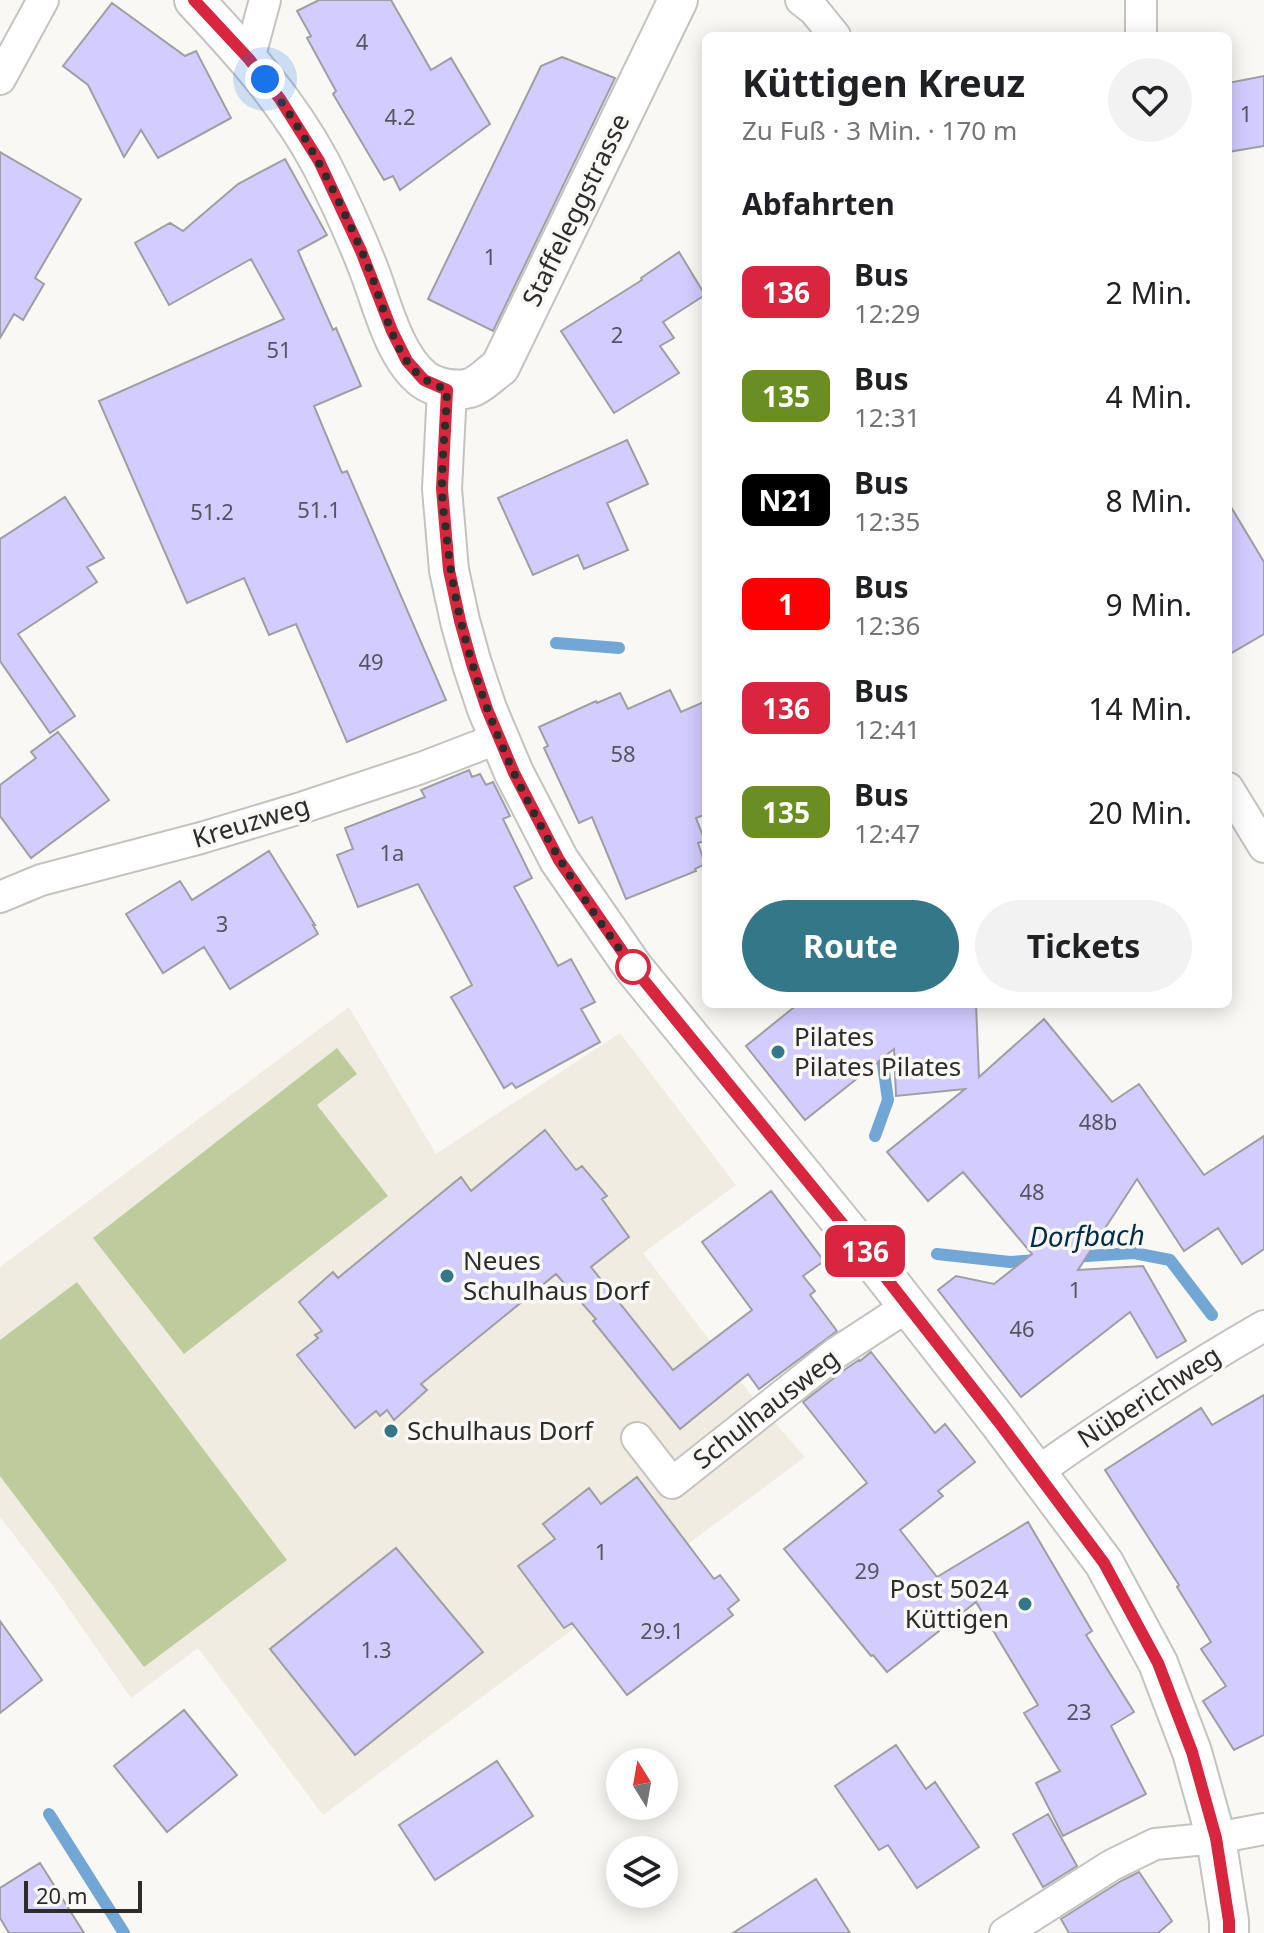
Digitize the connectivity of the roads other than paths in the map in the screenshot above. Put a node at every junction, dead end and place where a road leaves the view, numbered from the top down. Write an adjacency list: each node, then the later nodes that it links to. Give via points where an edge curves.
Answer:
1 (43, 0): 10 (street)
2 (194, 0): 9 (street)
3 (265, 0): 9 (street)
4 (678, 0): 11 (street, Staffeleggstrasse, via 500,367 471,388)
5 (801, 0): 7 (street)
6 (1141, 0): 8 (street)
7 (832, 32)
8 (1141, 32)
9 (249, 59): 11 (street, via 319,161 407,361 424,380)
10 (0, 79)
11 (447, 390): 12 (street, via 442,489 449,570 472,664)
12 (499, 738): 15 (street, Kreuzweg, via 304,807 41,880); 16 (street, via 559,860 633,967)
13 (1232, 795): 14 (street)
14 (1264, 847)
15 (0, 897)
16 (908, 1306): 18 (street, Schulhausweg, via 836,1353 672,1483); 19 (street)
17 (1264, 1326): 19 (street, Nüberichweg, via 1197,1364)
18 (637, 1438)
19 (1037, 1472): 21 (street, via 1104,1563 1158,1663 1192,1752)
20 (1264, 1829): 21 (street)
21 (1216, 1838): 22 (street, via 1155,1844); 23 (street)
22 (1005, 1933)
23 (1229, 1933)

